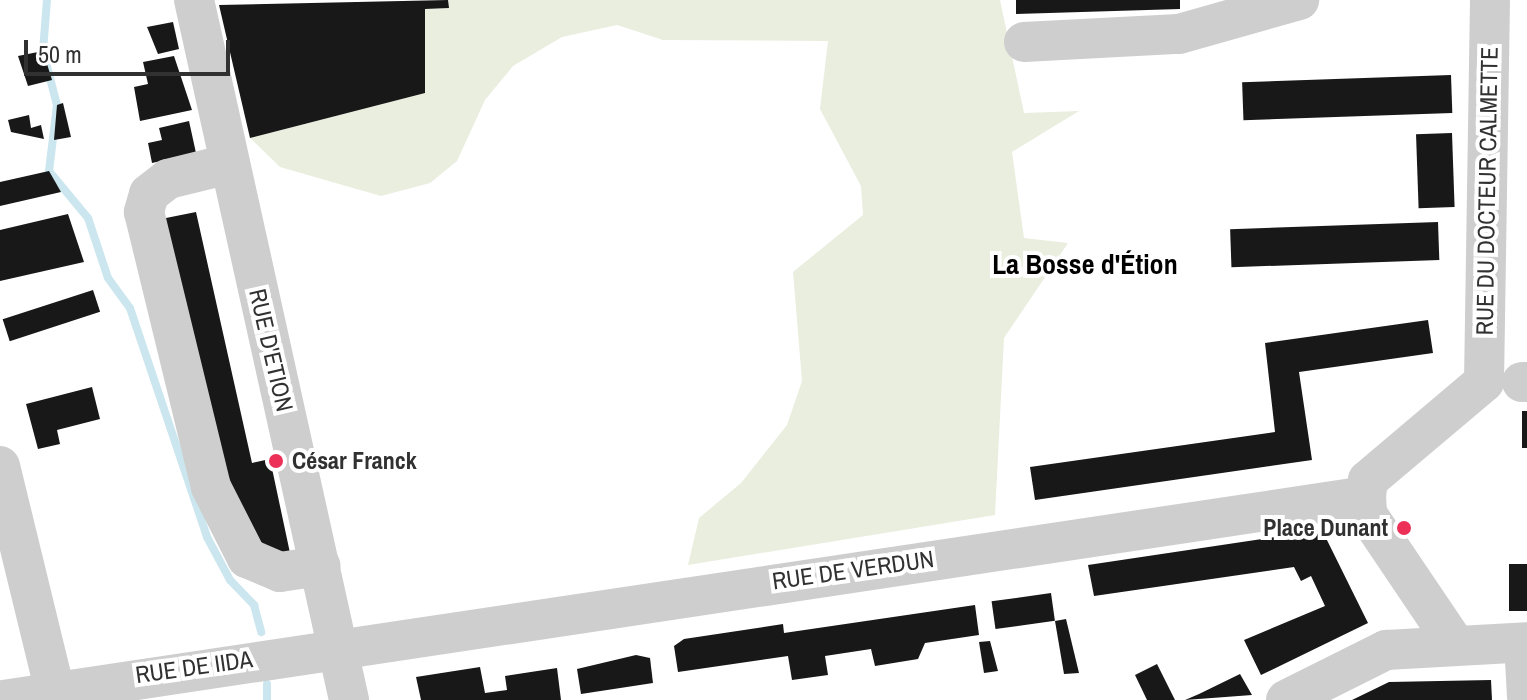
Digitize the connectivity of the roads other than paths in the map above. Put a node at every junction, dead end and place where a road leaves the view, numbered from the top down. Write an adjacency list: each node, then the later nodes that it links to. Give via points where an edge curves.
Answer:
1 (194, 0): 5 (street, RUE D'ETION)
2 (1299, 0): 4 (street, via 1179,34)
3 (1490, 0): 6 (street, RUE DU DOCTEUR CALMETTE)
4 (1024, 42)
5 (229, 164): 9 (street, RUE D'ETION); 9 (street, via 168,179 149,194 144,212 211,487 247,558 280,572)
6 (1511, 382): 8 (street, via 1368,480)
7 (0, 466): 13 (street)
8 (1366, 496): 11 (street, via 1367,514); 12 (street, RUE DE VERDUN)
9 (321, 566): 12 (street, RUE D'ETION)
10 (1526, 642): 11 (street); 14 (street)
11 (1454, 643): 17 (street, via 1386,650)
12 (339, 646): 13 (street, RUE DE IIDA); 16 (street, RUE D'ETION)
13 (51, 694): 15 (street, RUE DE IIDA)
14 (1527, 696)
15 (3, 700)
16 (349, 700)
17 (1286, 700)

